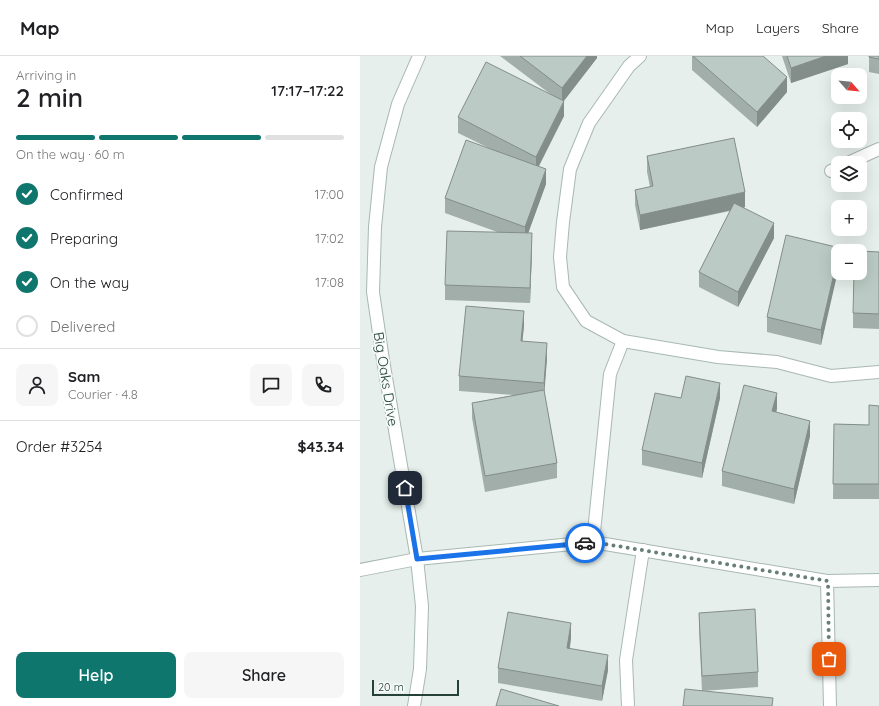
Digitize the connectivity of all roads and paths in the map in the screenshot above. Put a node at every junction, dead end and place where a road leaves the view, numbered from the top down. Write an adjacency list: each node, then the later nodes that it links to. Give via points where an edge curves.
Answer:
1 (419, 56): 9 (street, Big Oaks Drive, via 398,104 381,167 375,227 373,292)
2 (640, 56): 5 (street, via 629,66 589,123 570,169 560,257 563,288 586,321)
3 (879, 149): 4 (street)
4 (864, 156)
5 (623, 341): 6 (street, via 718,357 778,362 831,376); 7 (street, via 610,374)
6 (879, 372)
7 (593, 542): 8 (street); 9 (street)
8 (643, 550): 12 (street); 14 (street, via 626,660)
9 (417, 559): 10 (street); 13 (street, Big Oaks Drive, via 422,606 420,669)
10 (360, 570)
11 (879, 580): 12 (street)
12 (828, 581): 15 (street)
13 (414, 706)
14 (628, 706)
15 (830, 706)

